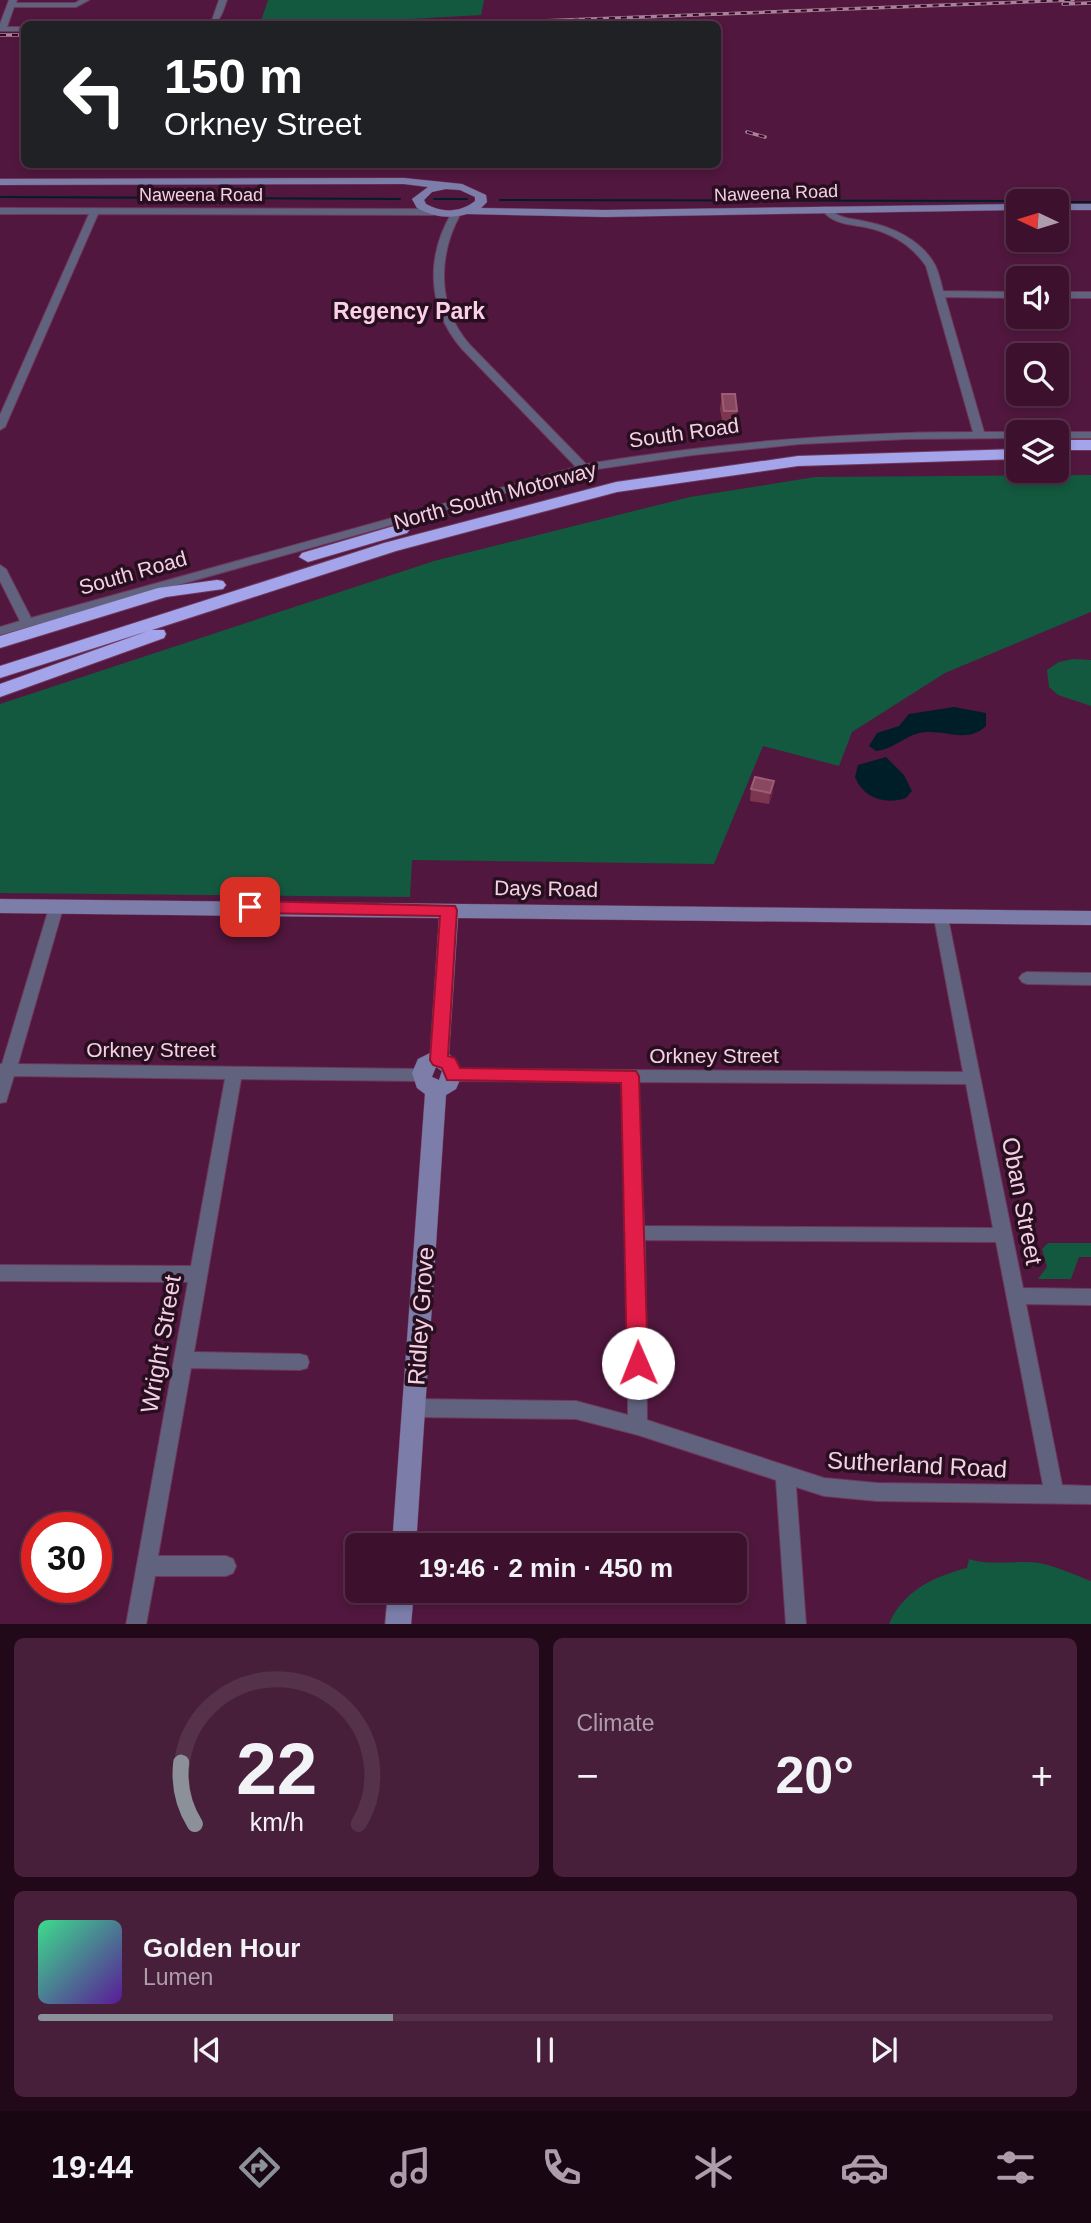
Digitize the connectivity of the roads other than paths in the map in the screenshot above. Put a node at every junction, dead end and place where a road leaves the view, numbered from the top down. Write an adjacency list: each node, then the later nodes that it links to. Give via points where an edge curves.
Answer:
1 (85, 0): 3 (street, via 76,5)
2 (223, 0): 4 (street)
3 (11, 3): 5 (street)
4 (215, 21)
5 (1, 29): 6 (street)
6 (21, 29)
7 (0, 182): 8 (street)
8 (377, 183): 9 (street, Naweena Road); 10 (street, via 406,187)
9 (444, 186): 10 (street); 11 (street, Naweena Road, via 470,189 480,195)
10 (421, 198): 17 (street, Naweena Road); 20 (street)
11 (481, 202): 21 (street); 22 (street, Naweena Road)
12 (1006, 207): 15 (street, Naweena Road)
13 (1069, 207): 14 (street)
14 (1091, 207)
15 (843, 208): 16 (street, Naweena Road); 23 (street)
16 (826, 209): 22 (street, Naweena Road); 23 (street, via 834,218)
17 (401, 210): 19 (street, Naweena Road); 20 (street, Naweena Road)
18 (0, 211): 19 (street, Naweena Road)
19 (94, 212): 29 (street)
20 (435, 212): 21 (street, Naweena Road); 24 (street)
21 (462, 212): 22 (street, Naweena Road); 24 (street)
22 (534, 213)
23 (853, 221): 25 (street, via 914,244 931,266)
24 (447, 227): 40 (street, via 439,301 449,325)
25 (939, 294): 26 (street); 30 (street)
26 (1006, 295)
27 (1069, 295): 28 (street)
28 (1091, 295)
29 (0, 426)
30 (979, 435): 31 (street, South Road); 40 (street, South Road, via 759,442)
31 (1006, 435)
32 (1069, 435): 33 (street)
33 (1091, 435)
34 (1006, 444): 42 (highway, North South Motorway, via 850,447 677,463 541,491)
35 (1069, 445): 36 (highway)
36 (1091, 445)
37 (1006, 454): 43 (highway, North South Motorway, via 798,461 616,487)
38 (1069, 454): 39 (highway)
39 (1091, 454)
40 (583, 468): 44 (street, South Road)
41 (0, 569): 44 (street)
42 (217, 585): 46 (highway, via 164,592); 47 (highway, North South Motorway)
43 (250, 589): 48 (highway, North South Motorway); 49 (highway, via 226,607)
44 (27, 623): 45 (street, South Road)
45 (0, 631)
46 (0, 642)
47 (0, 659)
48 (0, 672)
49 (0, 691)
50 (0, 906): 51 (street, Days Road)
51 (56, 908): 52 (street, Days Road); 57 (street)
52 (449, 910): 53 (street, Days Road); 61 (street, via 439,1060 449,1063)
53 (941, 918): 54 (street, Days Road); 60 (street, Oban Street)
54 (1091, 918)
55 (1027, 978): 56 (street)
56 (1091, 979)
57 (4, 1070): 58 (street, Orkney Street); 62 (street)
58 (234, 1072): 61 (street, Orkney Street); 66 (street, Wright Street)
59 (630, 1076): 60 (street, Orkney Street); 61 (street, Orkney Street); 63 (street)
60 (973, 1078): 64 (street, Oban Street)
61 (437, 1079): 71 (street, Ridley Grove)
62 (0, 1097)
63 (636, 1233): 64 (street); 72 (street)
64 (1003, 1236): 67 (street, Oban Street)
65 (0, 1273): 66 (street)
66 (198, 1274): 69 (street, Wright Street)
67 (1016, 1296): 68 (street); 74 (street, Oban Street)
68 (1091, 1297)
69 (184, 1360): 70 (street); 77 (street, Wright Street)
70 (300, 1362)
71 (415, 1408): 72 (street, Sutherland Road, via 576,1410); 76 (street, Ridley Grove)
72 (638, 1426): 73 (street, Sutherland Road)
73 (785, 1476): 74 (street, Sutherland Road, via 824,1488 877,1492); 82 (street)
74 (1054, 1494): 75 (street, Sutherland Road)
75 (1091, 1495)
76 (405, 1533)
77 (146, 1566): 78 (street); 80 (street, Wright Street)
78 (226, 1566)
79 (400, 1603): 81 (street)
80 (136, 1624)
81 (398, 1624)
82 (796, 1624)

